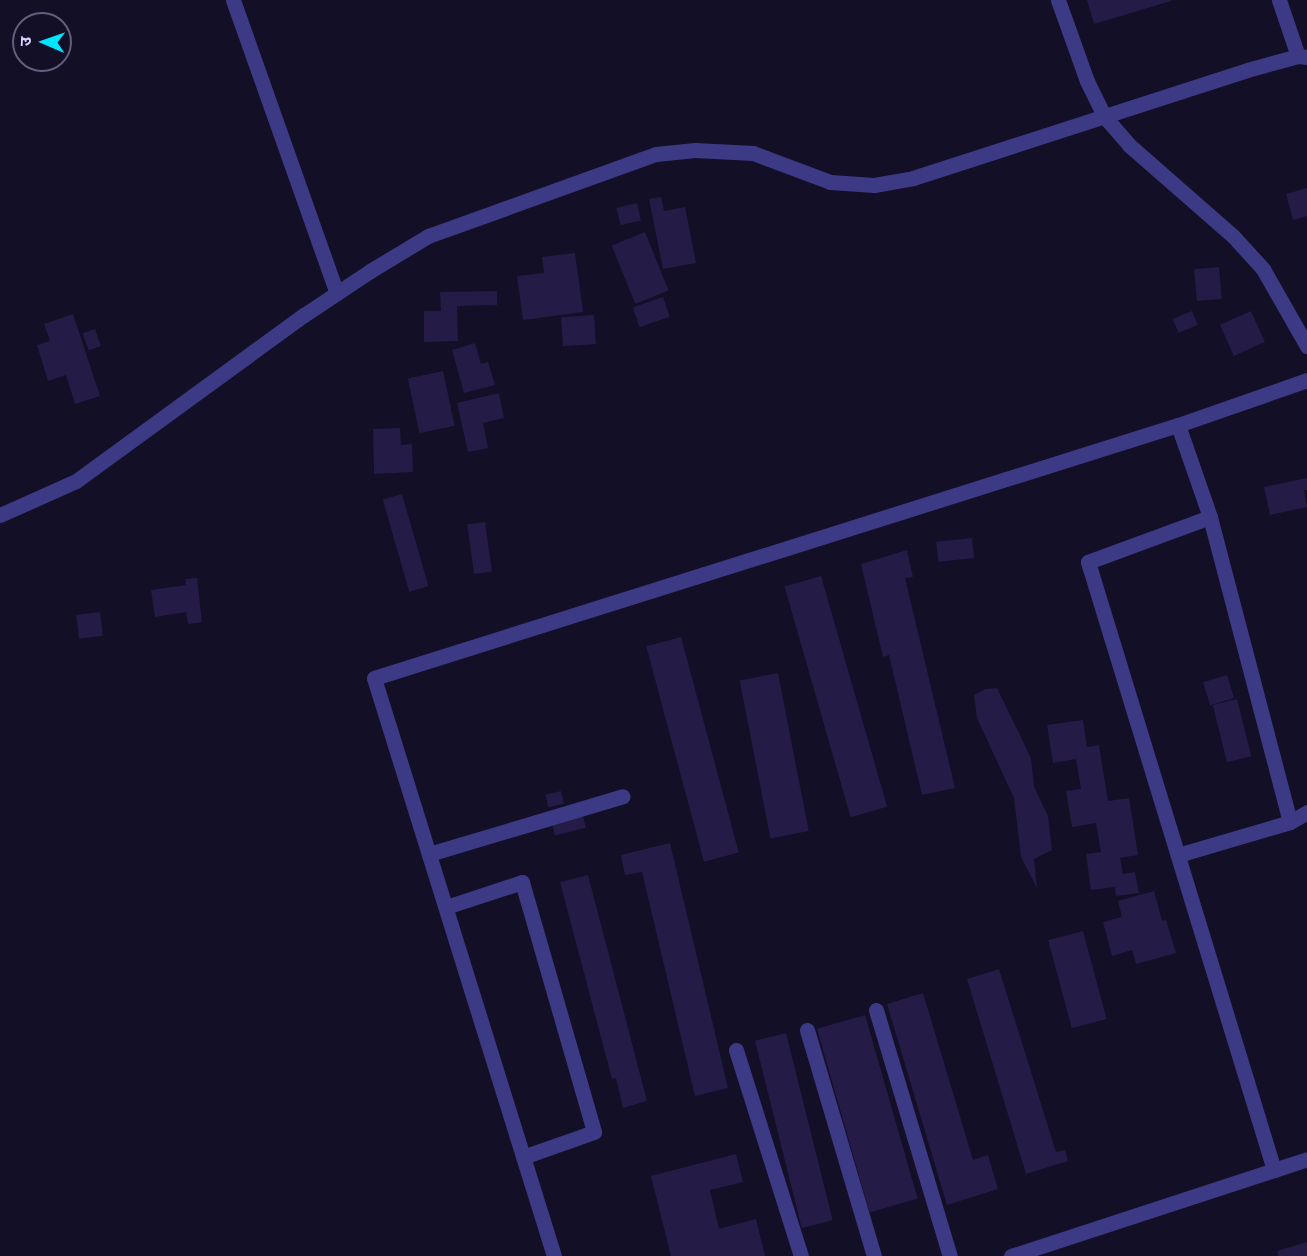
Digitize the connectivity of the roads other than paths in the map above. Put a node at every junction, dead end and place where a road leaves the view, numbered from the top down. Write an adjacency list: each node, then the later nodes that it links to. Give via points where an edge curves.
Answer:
1 (233, 0): 6 (street)
2 (1058, 0): 5 (street)
3 (1279, 0): 4 (street)
4 (1303, 57): 5 (street, via 1247,70)
5 (1104, 116): 6 (street, via 914,178 874,185 830,182 753,153 695,150 656,154 428,236); 7 (street, via 1129,145 1233,236 1263,268)
6 (337, 293): 10 (street, via 76,481)
7 (1307, 346)
8 (1307, 380): 9 (street)
9 (1178, 424): 11 (street); 15 (street, via 374,678)
10 (0, 515)
11 (1210, 517): 14 (street); 16 (street, via 1088,562)
12 (623, 796): 15 (street)
13 (1307, 812): 14 (street)
14 (1290, 822): 16 (street)
15 (429, 854): 17 (street)
16 (1178, 855): 23 (street)
17 (446, 907): 21 (street); 21 (street, via 522,882 594,1132)
18 (876, 1010): 27 (street)
19 (807, 1030): 26 (street)
20 (736, 1050): 25 (street)
21 (523, 1157): 24 (street)
22 (1307, 1159): 23 (street)
23 (1274, 1170): 28 (street)
24 (554, 1256)
25 (801, 1256)
26 (874, 1256)
27 (950, 1256)
28 (1011, 1256)

